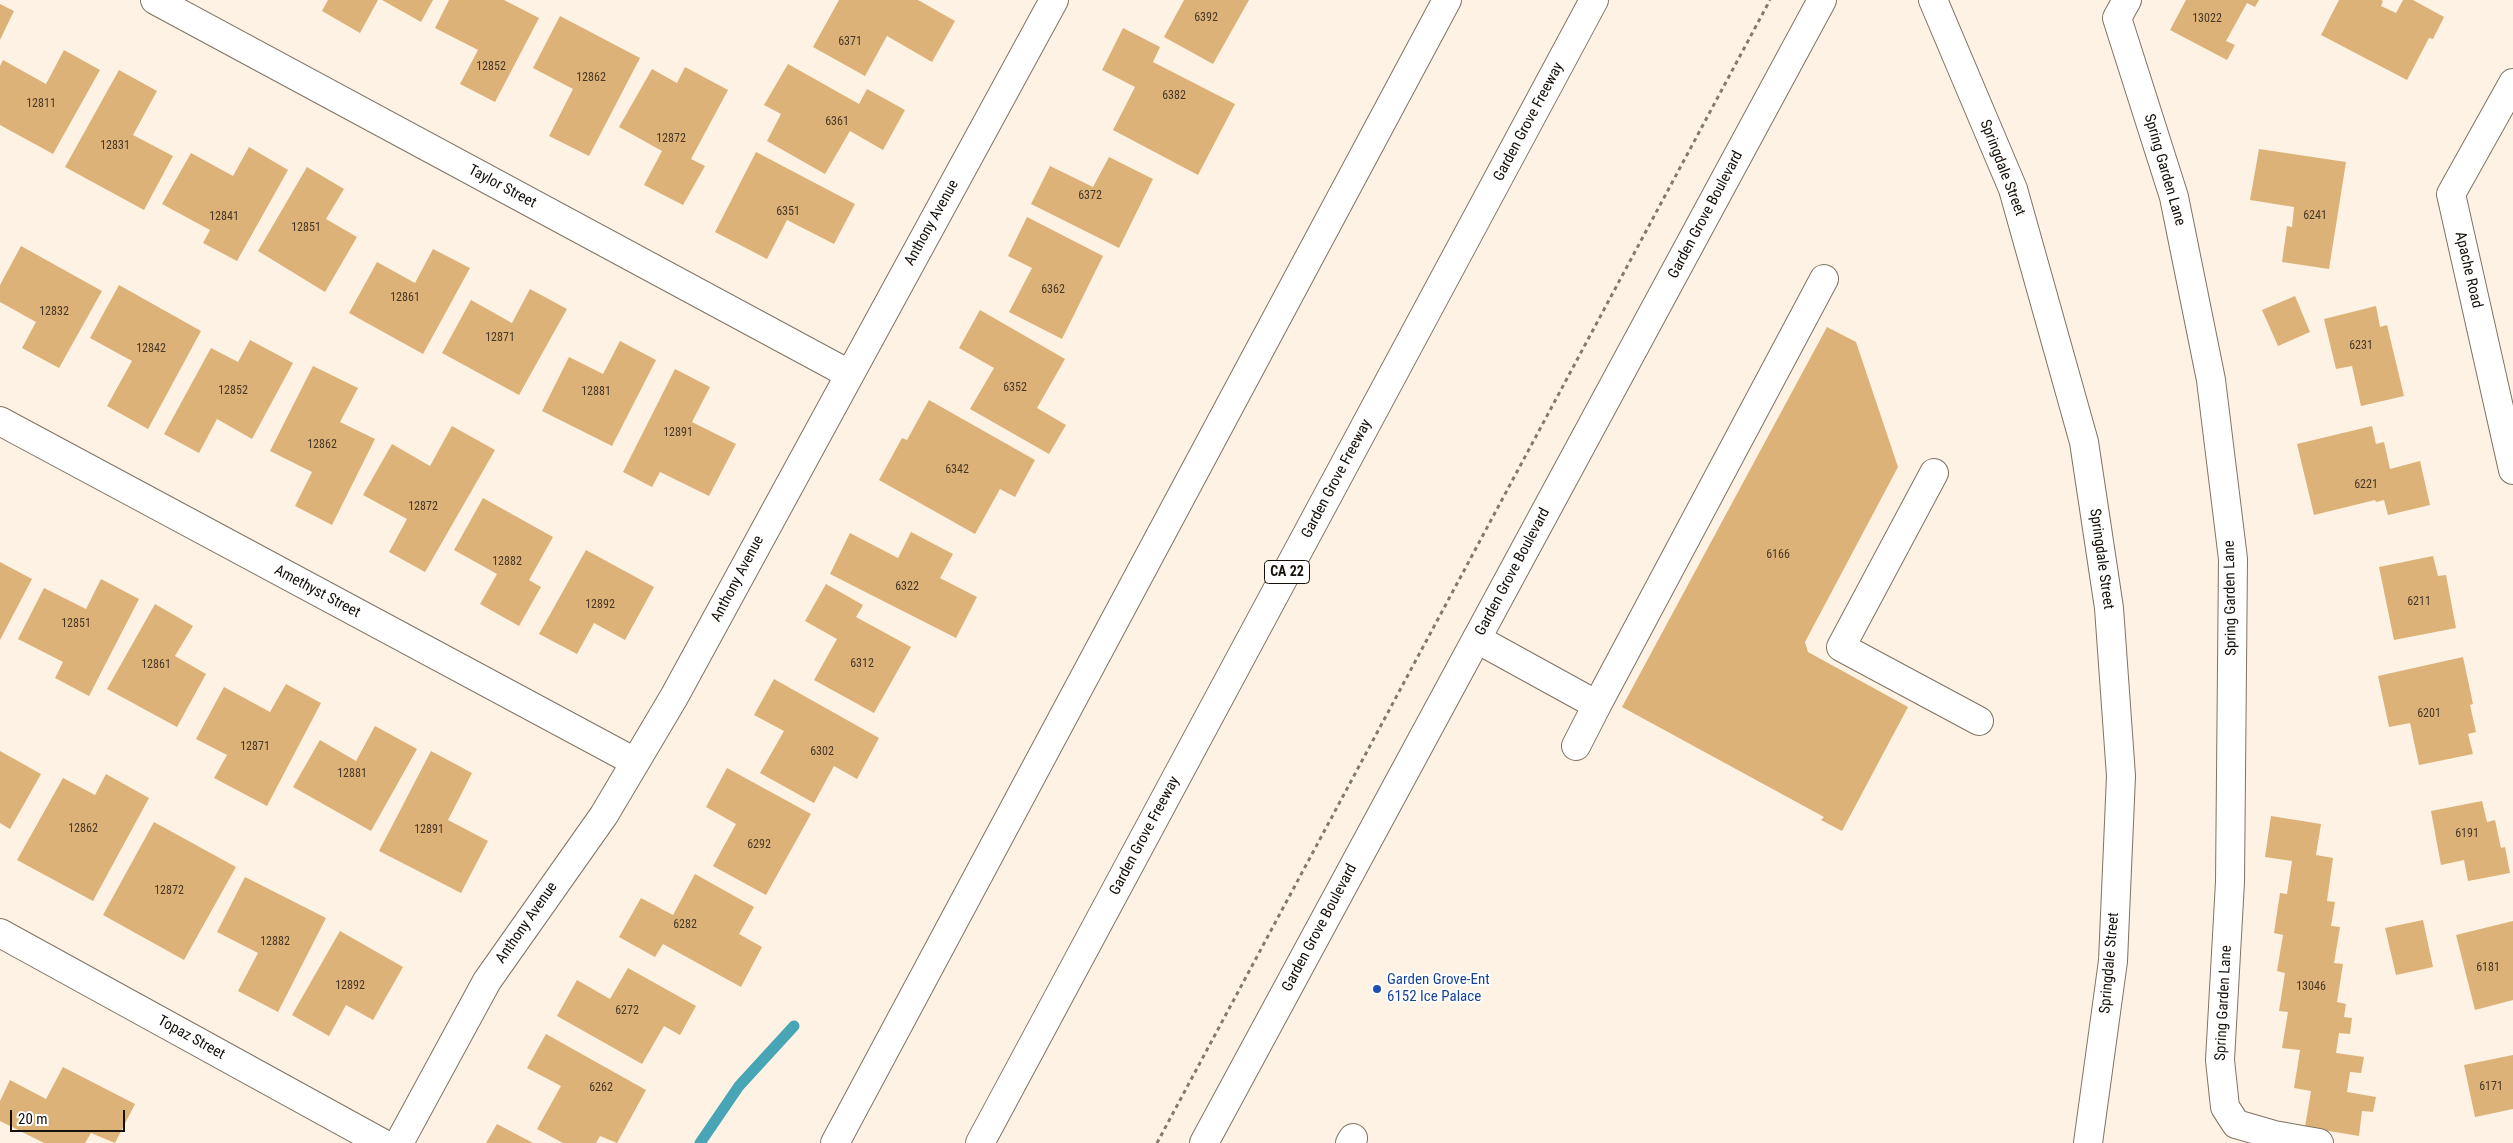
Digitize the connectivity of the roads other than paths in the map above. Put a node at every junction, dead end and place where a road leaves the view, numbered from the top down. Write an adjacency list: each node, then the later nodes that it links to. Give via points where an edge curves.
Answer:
1 (155, 0): 10 (main road, Taylor Street)
2 (1054, 0): 10 (main road, Anthony Avenue)
3 (1447, 0): 22 (main road)
4 (1594, 0): 23 (main road, Garden Grove Freeway / CA 22)
5 (1822, 0): 14 (main road, Garden Grove Boulevard)
6 (1933, 0): 25 (main road, Springdale Street, via 2016,198 2084,442 2109,608 2121,776 2120,805 2113,961)
7 (2127, 0): 26 (main road, Spring Garden Lane, via 2117,18 2174,197 2211,380 2233,559 2230,882 2220,1060 2225,1107 2236,1124)
8 (2513, 83): 12 (main road, Apache Road, via 2451,194)
9 (1824, 279): 15 (main road)
10 (849, 374): 18 (main road, Anthony Avenue)
11 (0, 421): 18 (main road, Amethyst Street)
12 (2513, 470)
13 (1934, 473): 16 (main road, via 1842,647)
14 (1477, 639): 15 (main road); 24 (main road, Garden Grove Boulevard)
15 (1597, 706): 17 (main road)
16 (1979, 721)
17 (1576, 746)
18 (635, 762): 21 (main road, Anthony Avenue, via 604,816 487,981)
19 (0, 933): 20 (main road, Topaz Street)
20 (382, 1143)
21 (399, 1143)
22 (835, 1143)
23 (980, 1143)
24 (1204, 1143)
25 (2088, 1143)
26 (2318, 1143)

